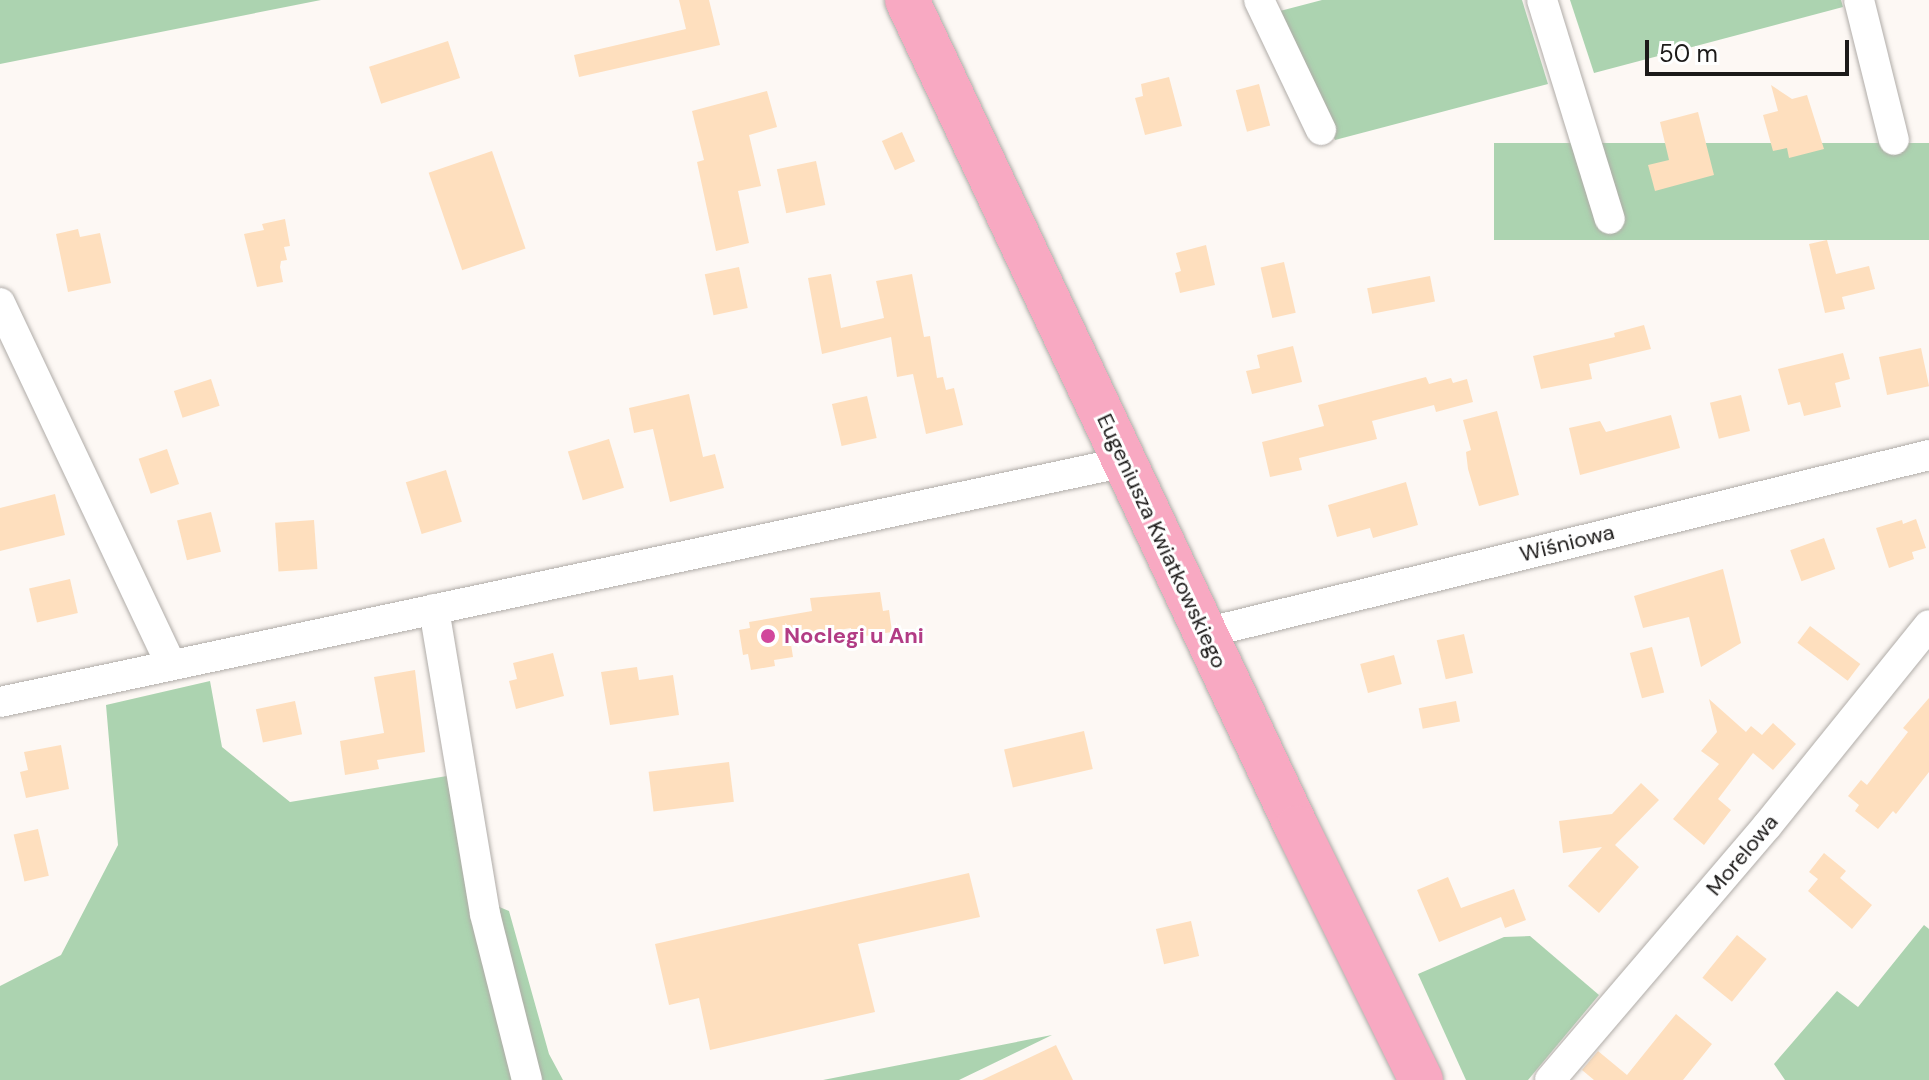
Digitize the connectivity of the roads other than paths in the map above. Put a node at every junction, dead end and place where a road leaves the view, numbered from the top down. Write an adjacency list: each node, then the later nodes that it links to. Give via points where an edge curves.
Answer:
1 (907, 0): 10 (main road, Eugeniusza Kwiatkowskiego)
2 (1259, 0): 5 (street)
3 (1542, 0): 7 (street)
4 (1859, 0): 6 (street)
5 (1321, 130)
6 (1894, 140)
7 (1610, 219)
8 (0, 303): 14 (street)
9 (1929, 455): 13 (street, Wiśniowa)
10 (1125, 462): 11 (street); 13 (main road, Eugeniusza Kwiatkowskiego)
11 (434, 609): 14 (street); 16 (street, via 485,914)
12 (1929, 625): 18 (street, Morelowa, via 1767,826)
13 (1205, 633): 17 (main road, Eugeniusza Kwiatkowskiego)
14 (171, 665): 15 (street)
15 (0, 702)
16 (527, 1080)
17 (1421, 1080)
18 (1550, 1080)

